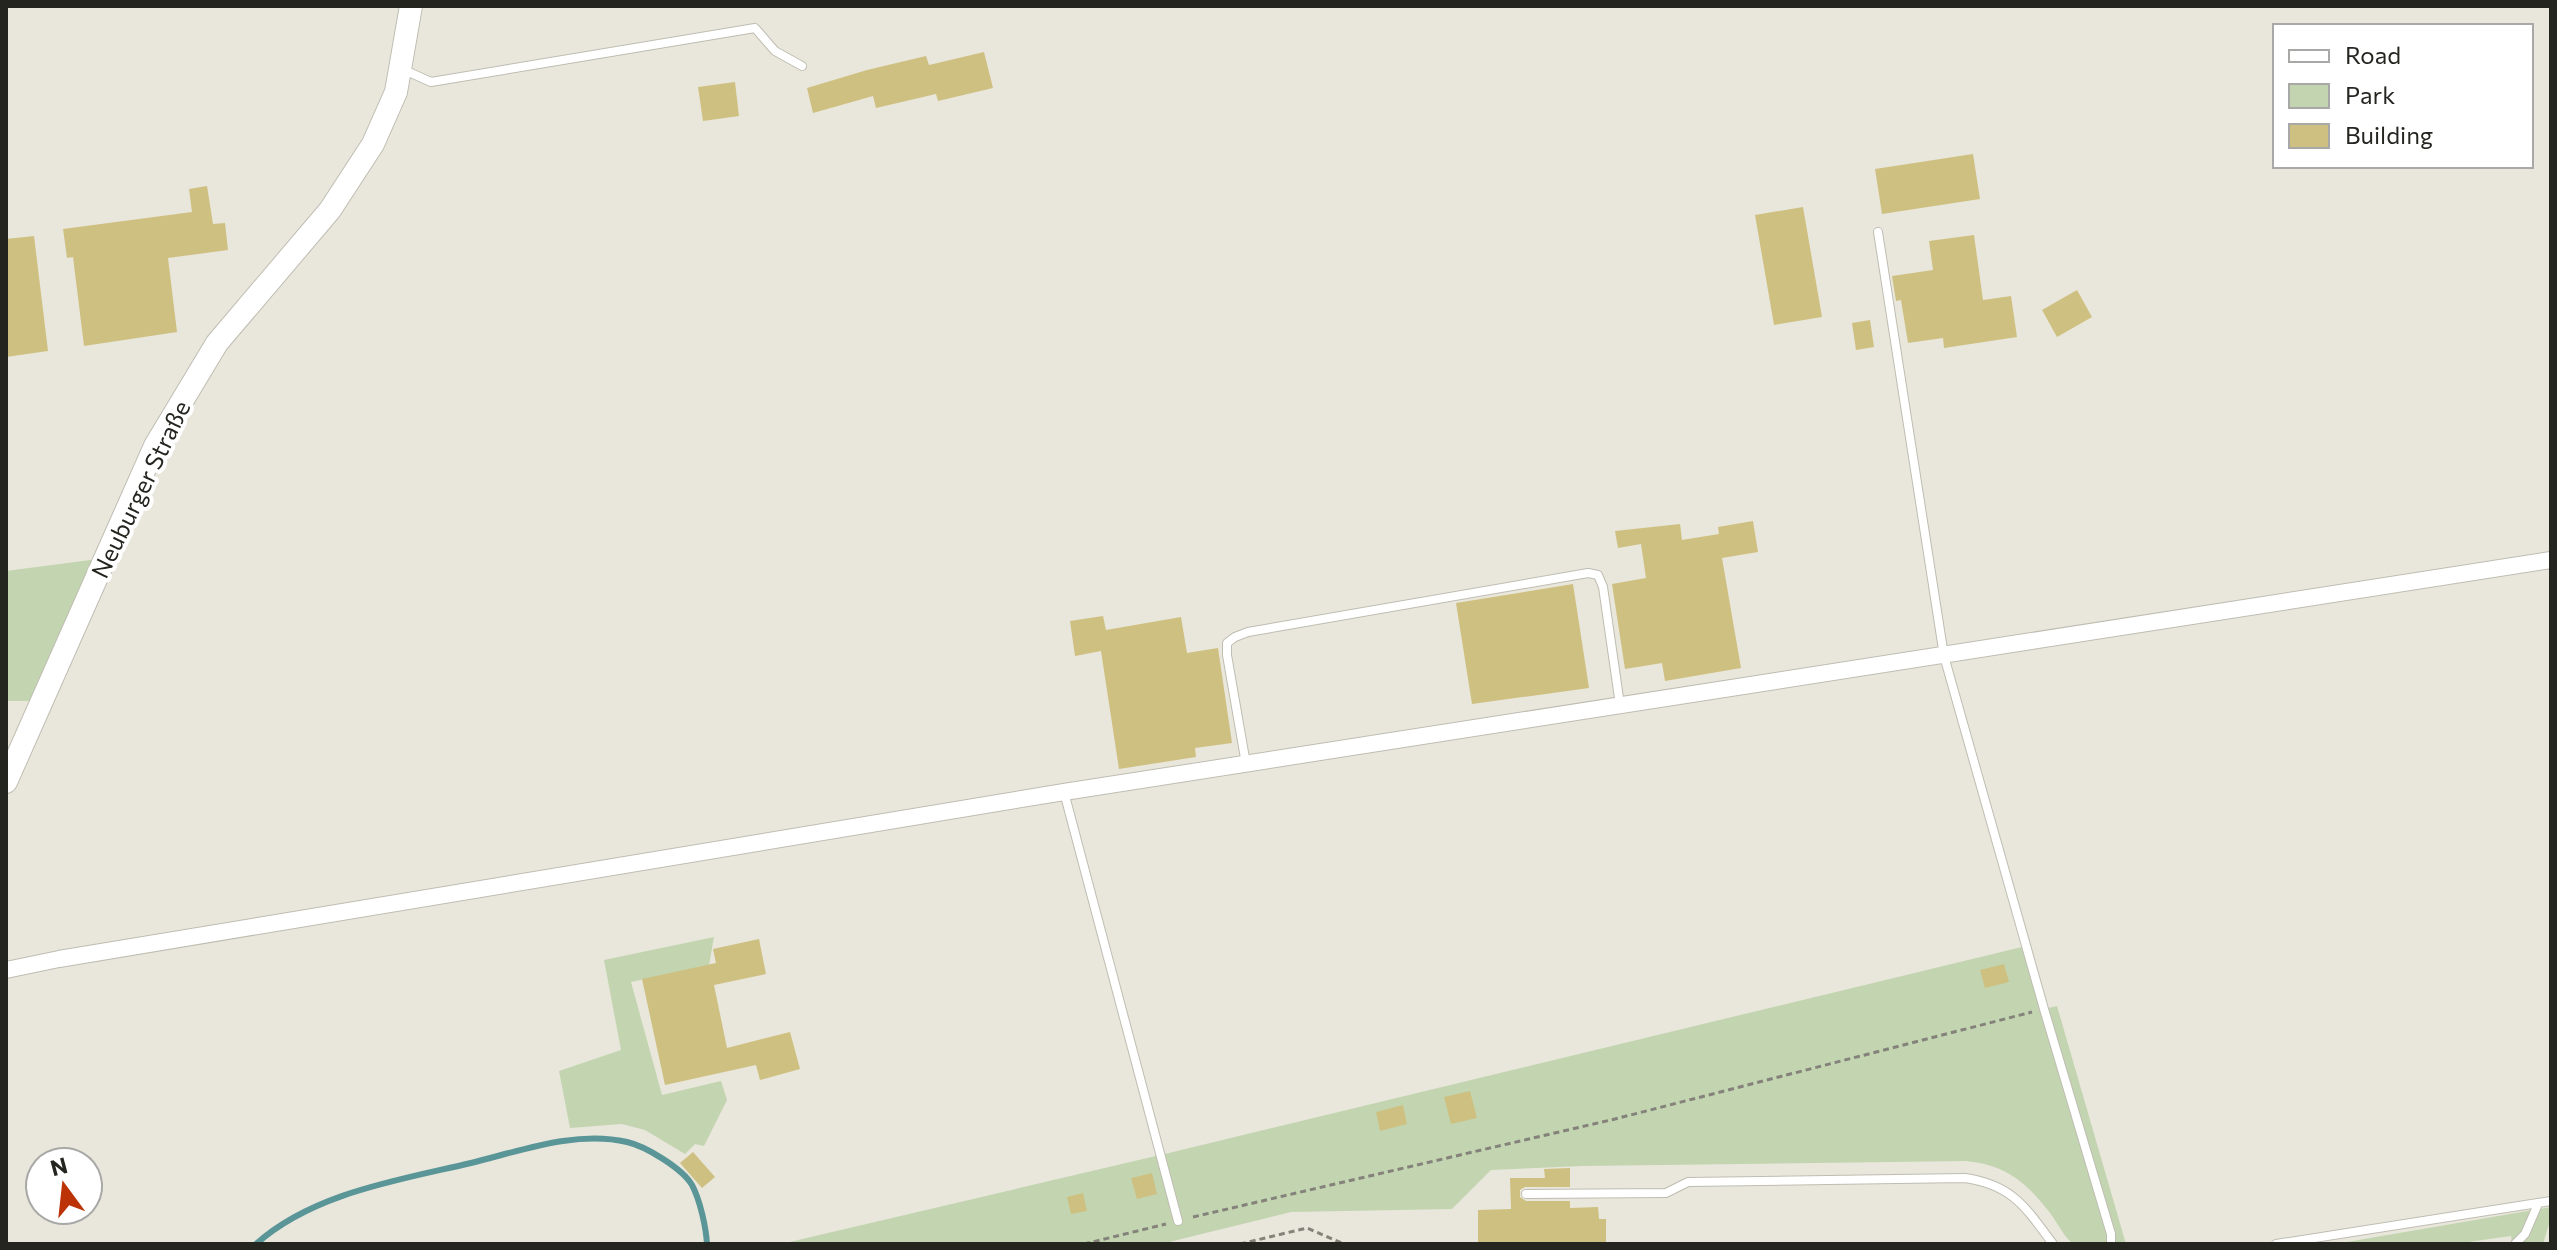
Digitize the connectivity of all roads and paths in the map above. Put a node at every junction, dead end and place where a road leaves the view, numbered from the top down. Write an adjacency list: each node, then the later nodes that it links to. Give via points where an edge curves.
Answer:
1 (411, 6): 3 (street, Neuburger Straße)
2 (802, 66): 3 (lane, via 775,51 755,28 431,82)
3 (401, 69): 9 (street, Neuburger Straße, via 373,144 330,210 217,343 155,446)
4 (1878, 232): 6 (lane)
5 (2551, 560): 6 (street)
6 (1944, 656): 7 (street); 12 (lane)
7 (1620, 706): 8 (street); 8 (lane, via 1603,587 1598,575 1588,573 1235,637 1227,643 1227,655)
8 (1246, 764): 10 (street)
9 (6, 782)
10 (1064, 792): 11 (street); 16 (lane)
11 (6, 970)
12 (2044, 1009): 16 (path, via 1615,1119); 21 (lane)
13 (1526, 1194): 20 (lane, via 1666,1193 1688,1182 1965,1178 2003,1189 2018,1200)
14 (2551, 1201): 15 (lane)
15 (2538, 1204): 22 (lane); 23 (lane)
16 (1178, 1221): 17 (path)
17 (1084, 1244)
18 (1240, 1244): 19 (path, via 1307,1228)
19 (1344, 1244)
20 (2053, 1244)
21 (2111, 1244)
22 (2276, 1244)
23 (2515, 1244)

